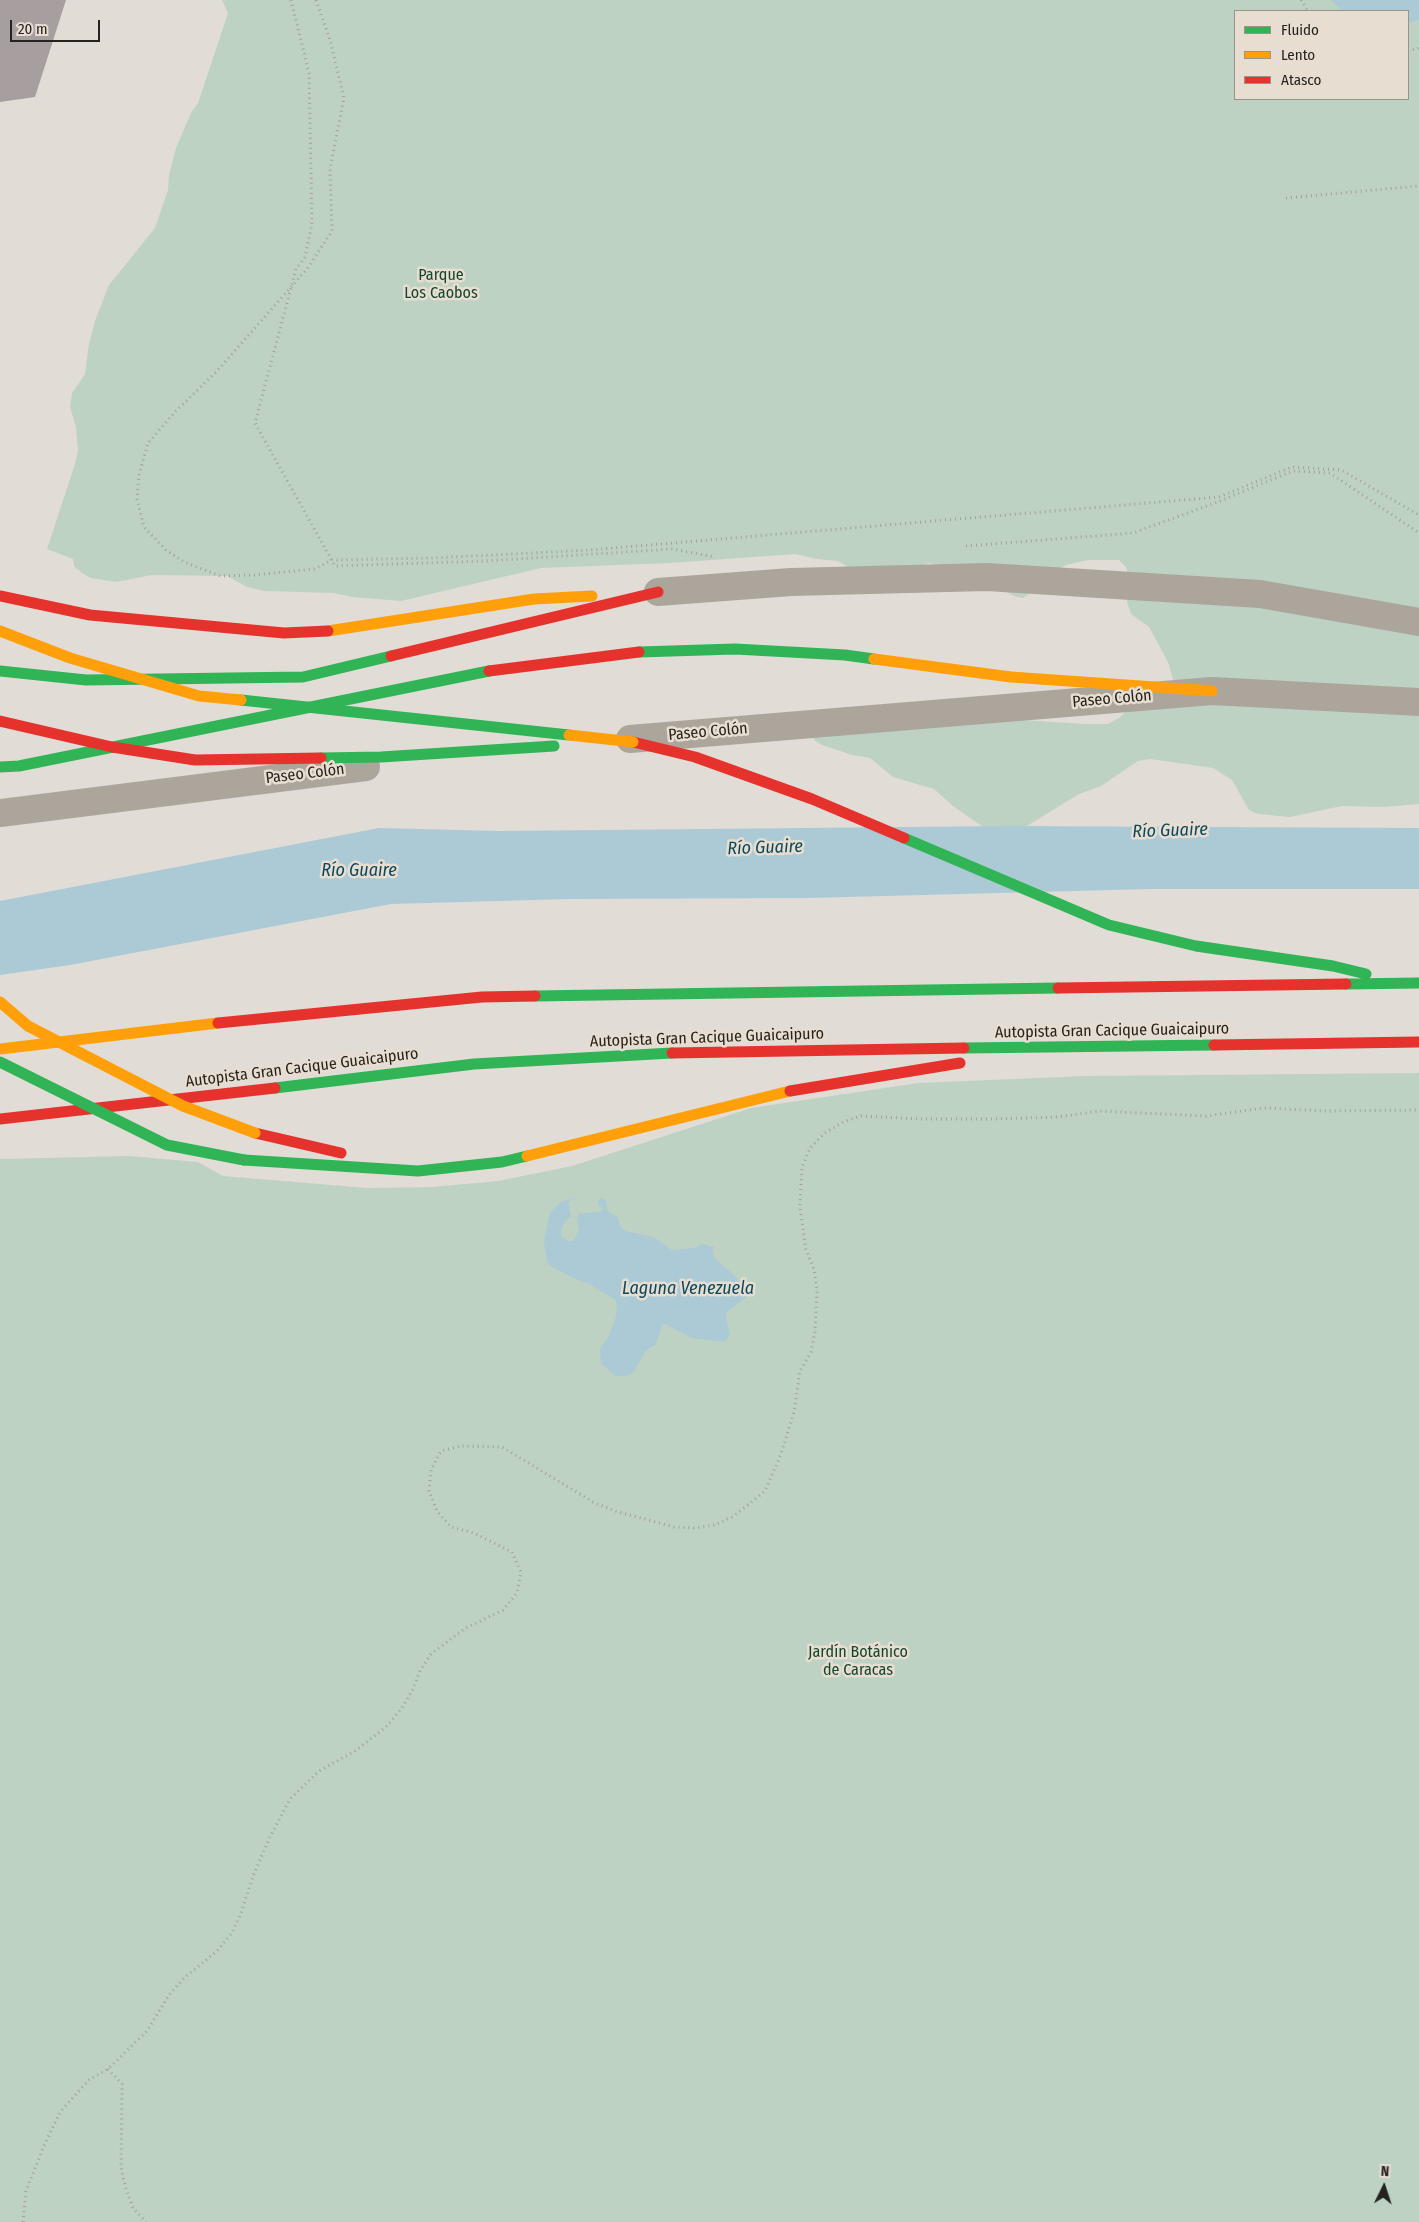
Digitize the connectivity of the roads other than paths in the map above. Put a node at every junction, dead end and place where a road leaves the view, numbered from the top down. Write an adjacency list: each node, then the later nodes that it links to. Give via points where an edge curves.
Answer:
1 (658, 592): 2 (main road, via 534,598 318,633 284,633 90,615); 3 (street, via 791,582 987,577 1260,594); 5 (main road, via 303,677 86,680)
2 (0, 596)
3 (1419, 622)
4 (0, 631): 9 (main road, bridge, via 70,658 199,696)
5 (0, 671)
6 (1212, 691): 7 (street, Paseo Colón); 10 (main road, via 1012,677 845,655 735,649 629,652 467,674 19,766); 11 (street, Paseo Colón, via 511,748)
7 (1419, 702)
8 (0, 721): 9 (main road, bridge, via 112,747 195,760 382,757)
9 (633, 742): 13 (main road, via 695,757 812,799 1109,925 1196,946 1333,966)
10 (0, 767)
11 (0, 813)
12 (1419, 983): 13 (main road)
13 (1407, 984): 17 (main road, via 482,996)
14 (0, 1002): 22 (main road, bridge, via 28,1026 175,1102 255,1133)
15 (1419, 1042): 16 (main road, Autopista Gran Cacique Guaicaipuro)
16 (1061, 1048): 18 (main road); 21 (main road, Autopista Gran Cacique Guaicaipuro, via 686,1052 474,1064)
17 (0, 1049)
18 (987, 1059)
19 (0, 1062): 22 (main road, bridge, via 167,1145 244,1160)
20 (968, 1062): 22 (main road, via 805,1087 502,1162)
21 (0, 1119)
22 (418, 1171)

